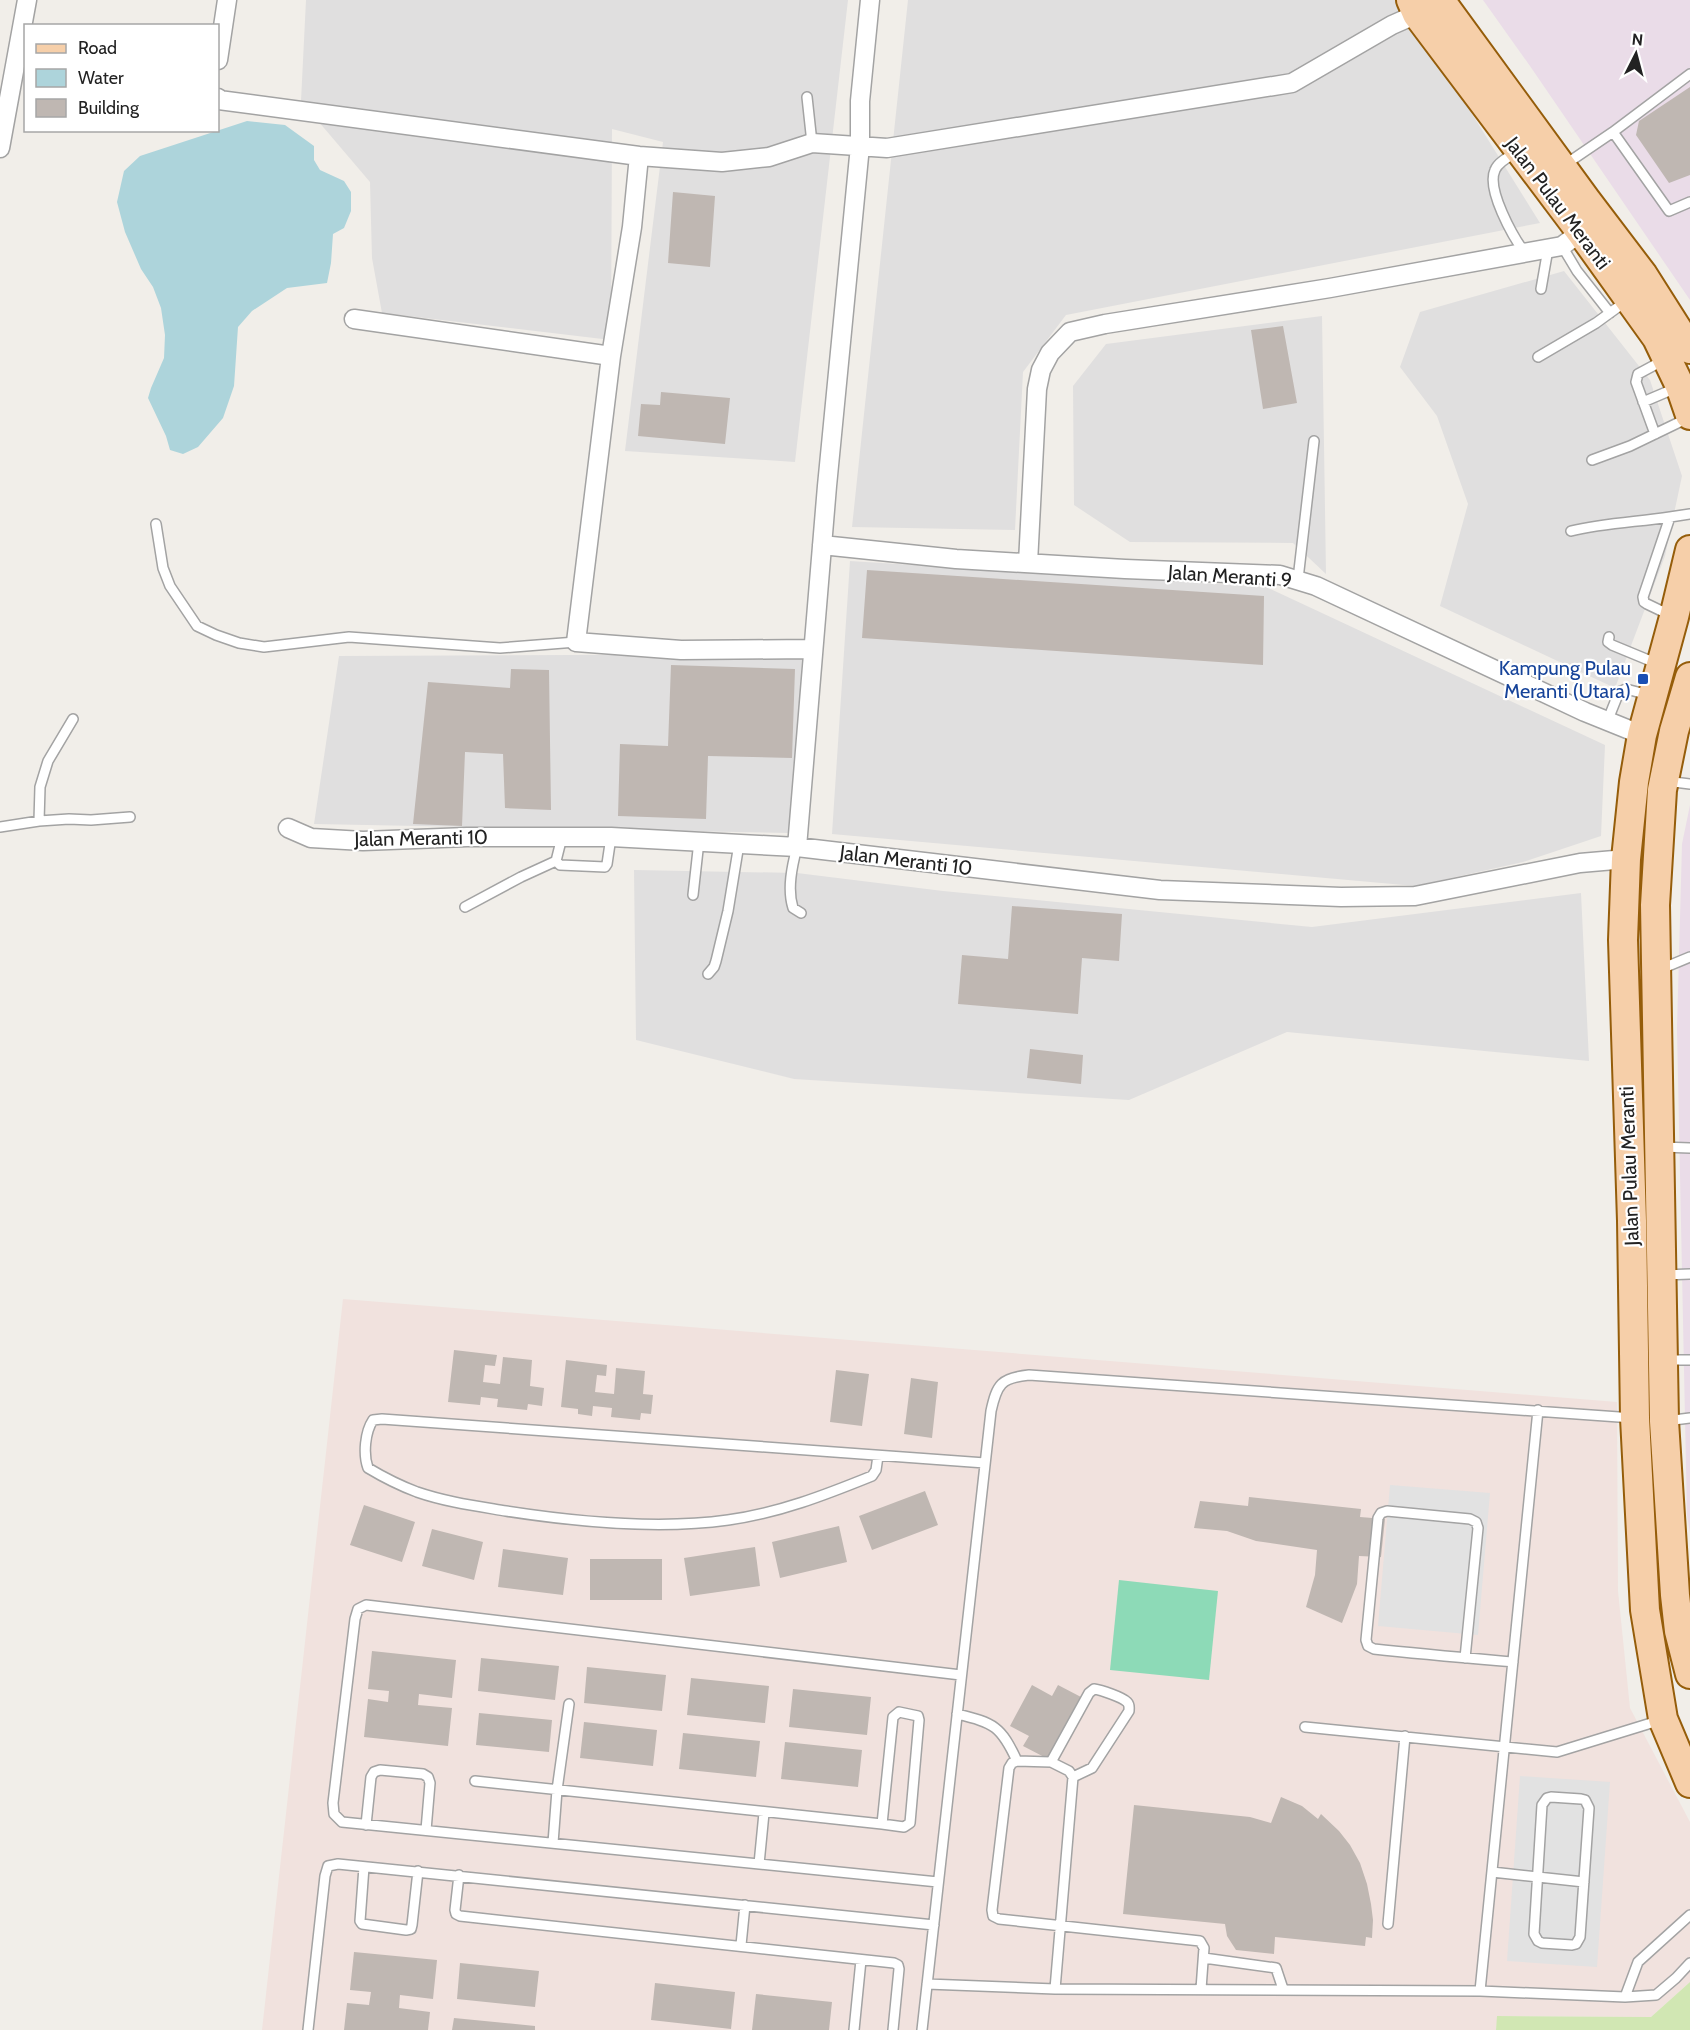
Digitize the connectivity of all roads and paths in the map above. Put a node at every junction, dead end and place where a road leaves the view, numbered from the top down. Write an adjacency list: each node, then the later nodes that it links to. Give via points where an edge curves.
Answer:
1 (27, 0): 12 (street)
2 (228, 0): 5 (street)
3 (870, 0): 11 (street, via 860,101)
4 (1422, 4): 11 (street, via 1292,83 887,148); 13 (main road, Jalan Pulau Meranti); 15 (main road, Jalan Pulau Meranti)
5 (219, 54)
6 (1690, 74): 9 (lane)
7 (807, 97): 10 (lane)
8 (219, 100): 14 (street)
9 (1613, 132): 15 (lane); 16 (lane, via 1669,211)
10 (812, 142): 11 (street); 14 (street, via 769,158 722,162)
11 (860, 146): 35 (street)
12 (0, 148)
13 (1519, 150): 17 (main road, Jalan Pulau Meranti); 18 (lane, via 1499,164 1494,176 1499,208)
14 (639, 156): 23 (street)
15 (1561, 167): 22 (main road, Jalan Pulau Meranti, via 1643,275)
16 (1690, 202)
17 (1564, 242): 18 (street); 19 (lane); 20 (main road, Jalan Pulau Meranti)
18 (1526, 253): 37 (street, via 1070,332 1050,353 1037,389)
19 (1540, 289)
20 (1620, 306): 22 (main road, Jalan Pulau Meranti); 24 (lane)
21 (354, 319): 23 (street)
22 (1679, 354): 25 (main road, Jalan Pulau Meranti); 26 (lane, via 1638,374 1635,382)
23 (611, 356): 41 (street)
24 (1538, 357)
25 (1680, 386): 26 (lane); 27 (main road, Jalan Pulau Meranti)
26 (1642, 402): 28 (lane)
27 (1690, 416): 28 (lane)
28 (1655, 434): 30 (lane)
29 (1314, 441): 38 (lane)
30 (1592, 460)
31 (1690, 514): 32 (lane)
32 (1671, 517): 34 (lane); 39 (lane, via 1643,597 1647,604)
33 (156, 524): 41 (lane, via 162,568 197,626 239,643 264,647 349,637 500,648)
34 (1571, 531)
35 (822, 545): 37 (street, Jalan Meranti 9); 42 (street)
36 (1690, 550): 39 (main road, Jalan Pulau Meranti)
37 (1028, 563): 38 (street, Jalan Meranti 9)
38 (1298, 579): 47 (street, Jalan Meranti 9)
39 (1674, 617): 43 (main road, Jalan Pulau Meranti)
40 (1609, 637): 43 (lane, via 1612,645)
41 (576, 642): 42 (street, via 681,650)
42 (812, 649): 58 (street)
43 (1660, 665): 45 (main road, Jalan Pulau Meranti)
44 (1690, 677): 49 (main road, Jalan Pulau Meranti, via 1674,731)
45 (1652, 696): 47 (lane, via 1619,692); 48 (main road, Jalan Pulau Meranti)
46 (72, 719): 51 (lane, via 48,761 40,787)
47 (1607, 722): 48 (street, Jalan Meranti 9)
48 (1642, 735): 59 (main road, Jalan Pulau Meranti)
49 (1677, 782): 63 (main road, Jalan Pulau Meranti)
50 (130, 817): 51 (lane)
51 (39, 821): 52 (lane)
52 (0, 827)
53 (288, 828): 54 (street, Jalan Meranti 10, via 311,838 363,841)
54 (562, 837): 55 (street, Jalan Meranti 10); 60 (lane)
55 (611, 837): 56 (street, Jalan Meranti 10); 60 (lane, via 605,867 560,865)
56 (699, 841): 57 (street, Jalan Meranti 10); 61 (lane)
57 (739, 844): 58 (street, Jalan Meranti 10); 68 (lane, via 728,911 714,967)
58 (797, 847): 59 (street, Jalan Meranti 10, via 1160,890 1341,897 1415,896 1580,863); 65 (lane, via 790,898 793,908)
59 (1626, 859): 62 (main road, Jalan Pulau Meranti)
60 (556, 861): 64 (lane)
61 (693, 895)
62 (1623, 903): 63 (main road); 76 (main road, Jalan Pulau Meranti)
63 (1655, 905): 67 (main road, Jalan Pulau Meranti)
64 (465, 907)
65 (801, 913)
66 (1690, 957): 67 (lane)
67 (1656, 971): 69 (main road, Jalan Pulau Meranti)
68 (708, 974)
69 (1659, 1147): 70 (lane); 71 (main road, Jalan Pulau Meranti)
70 (1690, 1148)
71 (1662, 1275): 72 (lane); 73 (main road, Jalan Pulau Meranti)
72 (1690, 1275)
73 (1662, 1360): 74 (lane); 77 (main road, Jalan Pulau Meranti)
74 (1690, 1360)
75 (1538, 1410): 76 (lane); 79 (lane, via 1029,1375 1000,1383 991,1411); 82 (lane)
76 (1635, 1418): 87 (main road, Jalan Pulau Meranti, via 1645,1610)
77 (1677, 1419): 80 (main road, Jalan Pulau Meranti)
78 (878, 1456): 78 (lane, via 872,1476 784,1509 728,1520 671,1524 600,1522 462,1504 417,1492 368,1468 365,1459 369,1426 373,1420 382,1419); 79 (lane)
79 (985, 1463): 84 (lane)
80 (1685, 1630): 83 (main road, Jalan Pulau Meranti)
81 (1465, 1658): 81 (lane, via 1368,1646 1381,1513 1476,1522); 82 (lane)
82 (1513, 1662): 90 (lane)
83 (1690, 1674)
84 (961, 1675): 86 (lane); 99 (lane, via 366,1605 358,1609 355,1619 333,1803 334,1814 342,1822)
85 (569, 1704): 96 (lane)
86 (957, 1714): 91 (lane, via 996,1726); 108 (lane)
87 (1663, 1719): 90 (lane, via 1565,1751); 95 (main road, Jalan Pulau Meranti)
88 (1305, 1727): 89 (lane)
89 (1405, 1736): 90 (lane); 112 (lane)
90 (1505, 1746): 105 (lane)
91 (1017, 1761): 92 (lane); 115 (lane, via 1009,1768 993,1916)
92 (1051, 1762): 93 (lane, via 1070,1771); 93 (lane, via 1089,1693 1100,1690 1126,1701 1130,1711 1092,1768)
93 (1072, 1777): 115 (lane)
94 (475, 1781): 96 (lane)
95 (1690, 1782)
96 (557, 1790): 97 (lane); 101 (lane)
97 (764, 1813): 98 (lane); 102 (lane)
98 (882, 1824): 98 (lane, via 892,1717 898,1712 914,1714 919,1720 910,1822 904,1827)
99 (366, 1825): 100 (lane); 100 (lane, via 371,1777 380,1770 428,1777)
100 (426, 1830): 101 (lane)
101 (553, 1843): 102 (lane)
102 (759, 1864): 108 (lane)
103 (364, 1867): 104 (lane); 104 (lane, via 360,1921 406,1930 412,1925); 127 (lane, via 328,1866)
104 (418, 1871): 106 (lane)
105 (1492, 1872): 107 (lane); 125 (lane)
106 (459, 1875): 110 (lane); 117 (lane, via 455,1911 460,1916)
107 (1538, 1877): 109 (lane); 109 (lane, via 1534,1934 1542,1943 1572,1945 1579,1941); 109 (lane, via 1544,1801 1551,1797 1581,1799 1588,1808)
108 (938, 1882): 113 (lane)
109 (1584, 1882)
110 (745, 1905): 113 (lane); 117 (lane)
111 (1690, 1915): 116 (lane)
112 (1388, 1924)
113 (934, 1925): 121 (lane)
114 (1690, 1926): 116 (lane)
115 (1059, 1927): 118 (lane, via 1200,1941); 122 (lane)
116 (1676, 1927): 126 (lane, via 1638,1962)
117 (741, 1945): 119 (lane)
118 (1204, 1958): 123 (lane); 124 (lane, via 1276,1968)
119 (861, 1960): 128 (lane); 129 (lane, via 898,1965)
120 (1690, 1963): 126 (lane, via 1656,1995)
121 (927, 1984): 122 (lane); 130 (lane)
122 (1055, 1989): 123 (lane)
123 (1201, 1989): 124 (lane)
124 (1283, 1989): 125 (lane)
125 (1480, 1990): 126 (lane)
126 (1625, 1997)
127 (308, 2030)
128 (854, 2030)
129 (893, 2030)
130 (922, 2030)

